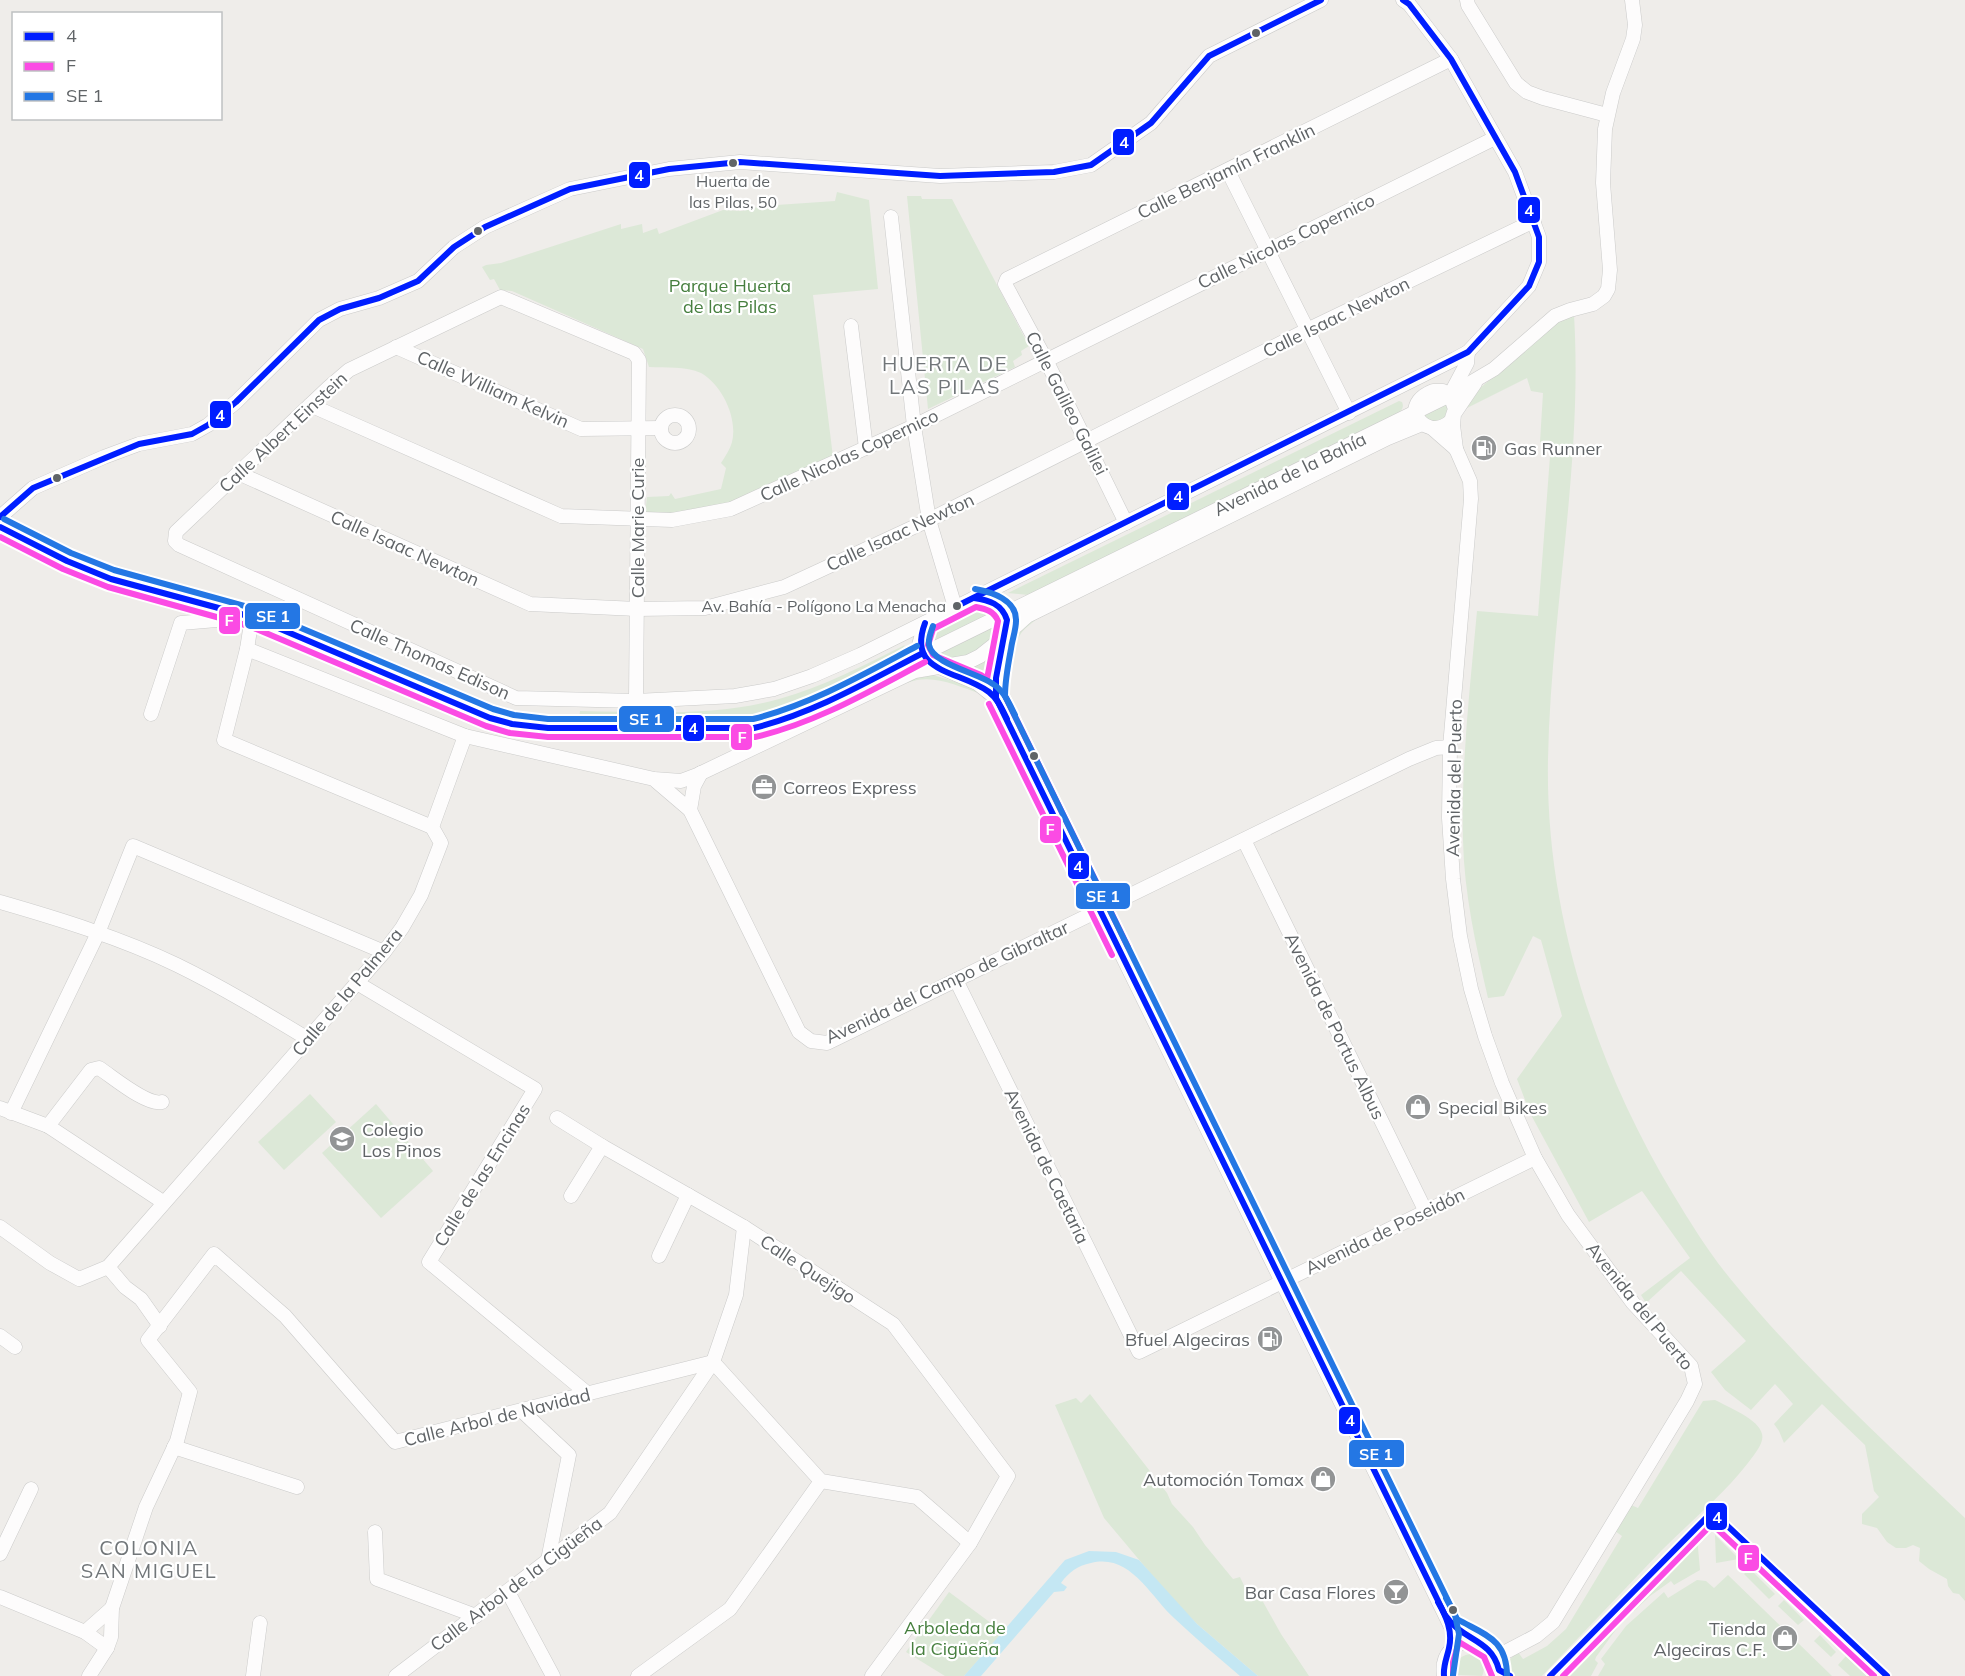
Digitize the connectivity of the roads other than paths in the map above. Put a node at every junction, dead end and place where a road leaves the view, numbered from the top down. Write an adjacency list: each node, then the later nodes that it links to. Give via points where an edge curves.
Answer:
1 (1321, 0): 35 (street, via 1209,56 1151,123 1091,165 1054,172 940,176 740,162 669,169 570,189 485,227 454,247 417,281 319,320 208,425 192,434 139,444 33,488)
2 (1403, 0): 5 (street)
3 (1467, 0): 6 (street, via 1515,83 1527,92)
4 (1632, 0): 6 (street, Avenida de la Bahía, via 1633,39)
5 (1450, 59): 7 (street); 8 (street, Calle Benjamín Franklin)
6 (1607, 115): 20 (street, Avenida de la Bahía, via 1603,173 1608,290 1593,304 1555,316)
7 (1495, 138): 10 (street, via 1515,172); 11 (street, Calle Nicolas Copernico)
8 (1228, 171): 11 (street); 12 (street, Calle Benjamín Franklin, via 1011,276)
9 (891, 217): 28 (street)
10 (1534, 221): 14 (street, Calle Isaac Newton); 16 (street, via 1540,250 1529,286)
11 (1268, 250): 14 (street); 19 (street, Calle Nicolas Copernico)
12 (1005, 284): 19 (street, Calle Galileo Galilei)
13 (851, 326): 32 (street)
14 (1307, 330): 25 (street); 31 (street, Calle Isaac Newton)
15 (396, 347): 17 (street, Calle Albert Einstein, via 501,297); 24 (street, Calle Albert Einstein, via 349,370); 29 (street, Calle William Kelvin, via 581,429)
16 (1468, 352): 18 (street, Calle Thomas Edison); 23 (street, via 1467,363)
17 (637, 356): 29 (street, Calle Marie Curie)
18 (1455, 359): 21 (street); 22 (street, Calle Thomas Edison)
19 (1046, 360): 28 (street, Calle Nicolas Copernico); 31 (street, Calle Galileo Galilei)
20 (1478, 380): 23 (street, Avenida de la Bahía); 26 (street)
21 (1433, 391): 23 (street, via 1443,390); 27 (street, via 1424,394)
22 (1391, 393): 25 (street, Calle Thomas Edison); 27 (street, via 1412,396)
23 (1450, 395): 26 (street); 27 (street, Avenida de la Bahía)
24 (310, 405): 34 (street, Calle Albert Einstein); 36 (street, Calle Nicolas Copernico, via 561,516)
25 (1349, 413): 38 (street, Calle Thomas Edison)
26 (1454, 414): 27 (street, via 1448,424 1438,429); 33 (street)
27 (1422, 417): 33 (street); 44 (street, Avenida de la Bahía); 46 (street, Avenida de la Bahía, via 1388,438)
28 (914, 426): 32 (street, Calle Nicolas Copernico); 37 (street)
29 (638, 428): 30 (street, Calle William Kelvin); 36 (street, Calle Marie Curie)
30 (662, 428)
31 (1086, 440): 37 (street, Calle Isaac Newton); 38 (street, Calle Galileo Galilei)
32 (866, 448): 36 (street, Calle Nicolas Copernico, via 731,509 672,520)
33 (1456, 449): 57 (street, Avenida del Puerto, via 1470,482 1471,499)
34 (238, 473): 40 (street, Calle Albert Einstein, via 176,532); 43 (street, Calle Isaac Newton, via 530,604)
35 (0, 517)
36 (637, 520): 43 (street, Calle Marie Curie)
37 (929, 520): 42 (street); 43 (street, Calle Isaac Newton, via 784,587 705,608)
38 (1126, 523): 41 (street, Calle Thomas Edison)
39 (0, 527): 45 (street, Avenida de la Bahía, via 111,579)
40 (175, 541): 54 (street, Calle Thomas Edison, via 516,698)
41 (974, 598): 42 (street, Calle Thomas Edison); 44 (street, via 987,600)
42 (955, 607): 47 (street, Calle Thomas Edison)
43 (637, 609): 54 (street, Calle Marie Curie)
44 (1005, 613): 48 (street); 50 (street, Avenida de la Bahía)
45 (252, 616): 49 (street); 50 (street, Avenida de la Bahía, via 490,718 538,727 754,728 807,711); 55 (street, via 180,623)
46 (1027, 616): 48 (street, Avenida de la Bahía); 52 (street, via 1010,637)
47 (925, 623): 50 (street, via 919,645); 54 (street, Calle Thomas Edison, via 812,676 774,689 735,696)
48 (1004, 637): 51 (street, Avenida de la Bahía, via 968,662); 52 (street)
49 (247, 649): 56 (street); 61 (street, via 224,740)
50 (921, 654): 51 (street)
51 (936, 666): 53 (street, via 976,683); 58 (street, Avenida de la Bahía, via 915,671)
52 (998, 668): 53 (street)
53 (996, 698): 64 (street)
54 (636, 701)
55 (151, 714)
56 (465, 736): 59 (street, Avenida de la Bahía); 61 (street)
57 (1450, 747): 62 (street, Avenida del Campo de Gibraltar, via 1409,759); 75 (street, Avenida del Puerto, via 1449,818 1460,936 1485,1036)
58 (701, 773): 59 (street, Avenida de la Bahía, via 681,781); 60 (street, via 694,786)
59 (654, 779): 60 (street, Avenida del Campo de Gibraltar)
60 (690, 810): 67 (street, Avenida del Campo de Gibraltar, via 805,1038 827,1043)
61 (432, 826): 66 (street, Calle de la Palmera, via 441,843 421,895)
62 (1244, 840): 64 (street, Avenida del Campo de Gibraltar); 79 (street, Avenida de Portus Albus)
63 (0, 902): 65 (street)
64 (1100, 910): 67 (street, Avenida del Campo de Gibraltar); 84 (street)
65 (98, 933): 66 (street, via 133,846); 69 (street, via 175,964); 71 (street)
66 (384, 952): 68 (street, Calle de la Palmera)
67 (956, 980): 88 (street, Avenida de Caetaria)
68 (357, 983): 69 (street, Calle de la Palmera); 90 (street, Calle de las Encinas, via 535,1089 429,1262)
69 (308, 1039): 78 (street, Calle de la Palmera)
70 (162, 1102): 73 (street, via 149,1101 94,1068)
71 (5, 1111): 73 (street)
72 (557, 1118): 74 (street, Calle Quejigo)
73 (48, 1126): 78 (street)
74 (602, 1146): 76 (street, Calle Quejigo); 77 (street)
75 (1535, 1158): 79 (street, Avenida de Poseidón); 110 (street, Avenida del Puerto, via 1568,1215 1633,1303 1691,1366 1695,1384 1553,1622 1536,1636)
76 (688, 1195): 81 (street, Calle Quejigo); 82 (street)
77 (571, 1196)
78 (163, 1202): 83 (street, Calle de la Palmera)
79 (1426, 1212): 84 (street, Avenida de Poseidón)
80 (0, 1227): 83 (street, Calle de la Palmera, via 79,1279)
81 (744, 1227): 89 (street, Calle Arbol de la Cigüeña, via 736,1295); 97 (street, Calle Quejigo, via 893,1324 1008,1476)
82 (659, 1256)
83 (108, 1267): 85 (street, via 141,1299)
84 (1281, 1282): 88 (street, Avenida de Poseidón); 105 (street)
85 (160, 1326): 91 (street, Calle Arbol de Navidad, via 214,1254 285,1316 396,1442); 92 (street, via 148,1340 190,1392)
86 (0, 1336): 87 (street)
87 (15, 1347)
88 (1139, 1352)
89 (713, 1362): 90 (street, Calle Arbol de Navidad); 93 (street); 99 (street, Calle Arbol de la Cigüeña, via 610,1513)
90 (588, 1394): 91 (street, Calle Arbol de Navidad)
91 (522, 1411): 99 (street, via 569,1455)
92 (174, 1447): 94 (street); 102 (street, via 146,1507)
93 (820, 1481): 97 (street, via 917,1497); 115 (street, via 730,1609)
94 (297, 1488)
95 (32, 1489): 98 (street)
96 (375, 1532): 103 (street, via 377,1579)
97 (970, 1543): 116 (street)
98 (0, 1554)
99 (548, 1560): 100 (street, Calle Arbol de la Cigüeña)
100 (508, 1592): 103 (street, Calle Arbol de la Cigüeña); 114 (street)
101 (0, 1597): 106 (street)
102 (112, 1608): 106 (street); 108 (street)
103 (476, 1616): 113 (street, Calle Arbol de la Cigüeña)
104 (260, 1623): 112 (street)
105 (1450, 1625): 107 (street); 109 (street)
106 (85, 1632): 108 (street)
107 (1476, 1641): 109 (street, via 1462,1642); 110 (street)
108 (107, 1648): 111 (street)
109 (1447, 1655): 117 (street)
110 (1496, 1657): 118 (street)
111 (89, 1676)
112 (253, 1676)
113 (396, 1676)
114 (553, 1676)
115 (638, 1676)
116 (872, 1676)
117 (1444, 1676)
118 (1498, 1676)

